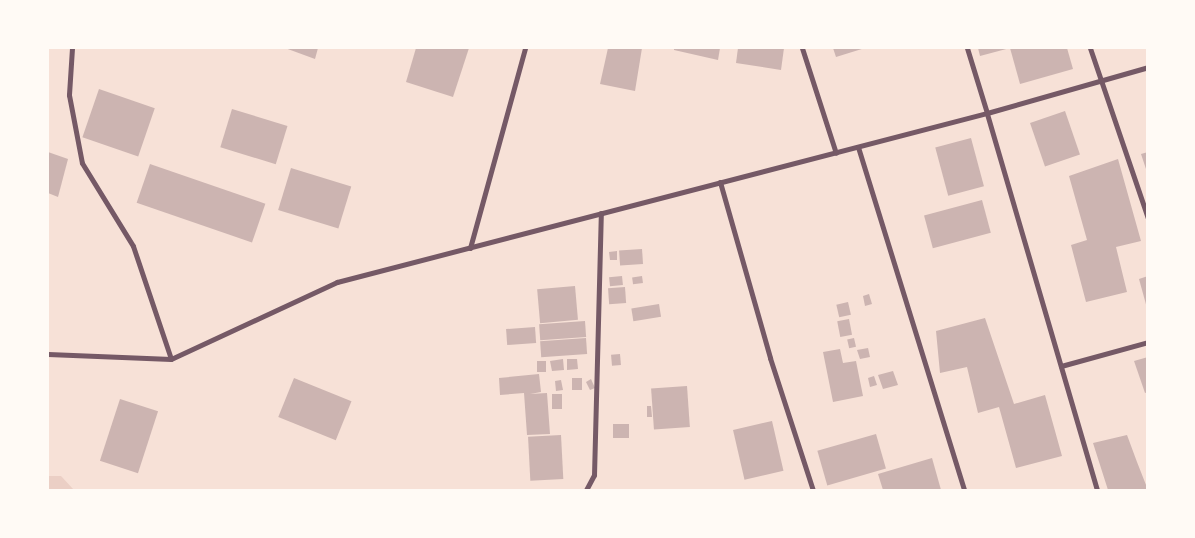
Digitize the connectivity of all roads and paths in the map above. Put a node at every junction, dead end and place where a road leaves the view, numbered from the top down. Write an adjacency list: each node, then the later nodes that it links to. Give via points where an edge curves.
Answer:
1 (72, 48): 17 (street, via 69,95 82,163 133,246)
2 (525, 48): 14 (street)
3 (802, 48): 10 (street)
4 (966, 48): 8 (street)
5 (1090, 48): 7 (street)
6 (1148, 67): 7 (street)
7 (1100, 81): 8 (street); 13 (street)
8 (988, 113): 9 (street); 18 (street)
9 (858, 147): 10 (street); 21 (street)
10 (836, 153): 11 (street)
11 (720, 182): 12 (street); 20 (street, via 770,358)
12 (601, 214): 14 (street); 19 (street, via 594,475)
13 (1148, 218)
14 (470, 248): 17 (street, via 337,282)
15 (1148, 342): 18 (street)
16 (48, 354): 17 (street)
17 (171, 359)
18 (1061, 366): 22 (street)
19 (586, 490)
20 (813, 490)
21 (964, 490)
22 (1098, 490)

